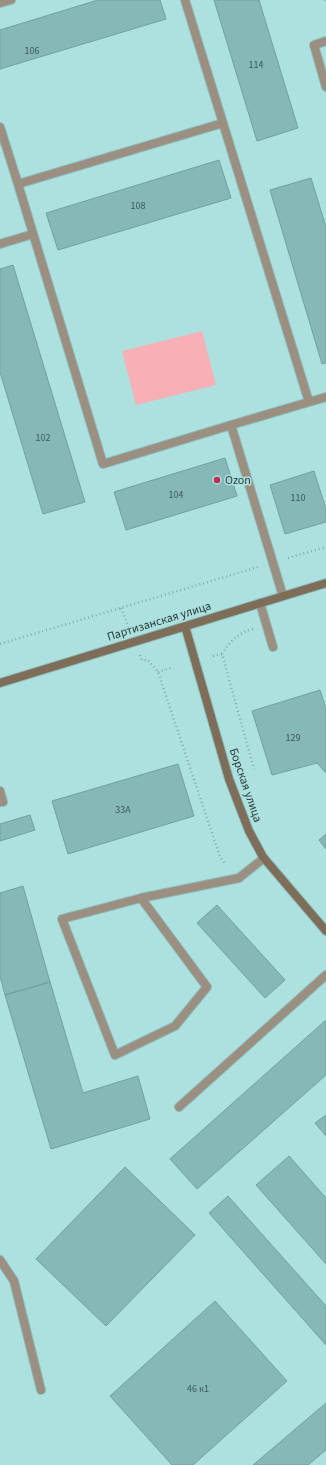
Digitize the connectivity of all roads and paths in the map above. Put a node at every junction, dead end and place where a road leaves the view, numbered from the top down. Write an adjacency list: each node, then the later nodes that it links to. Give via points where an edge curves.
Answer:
1 (11, 0): 3 (lane)
2 (185, 0): 6 (lane)
3 (0, 3)
4 (326, 41): 5 (lane, via 314,45)
5 (326, 87)
6 (223, 123): 8 (lane); 12 (lane)
7 (0, 127): 8 (lane)
8 (18, 184): 9 (lane)
9 (33, 234): 10 (lane); 13 (lane, via 103,464)
10 (0, 244)
11 (326, 397): 12 (lane)
12 (309, 402): 13 (lane)
13 (231, 425): 15 (lane)
14 (326, 547): 15 (path)
15 (273, 563): 17 (lane); 21 (path)
16 (326, 582): 17 (street, Партизанская улица)
17 (283, 596): 18 (street, Партизанская улица)
18 (260, 603): 19 (lane); 20 (street, Партизанская улица)
19 (267, 624): 22 (lane); 23 (path, via 241,632)
20 (185, 626): 28 (street, Партизанская улица); 32 (street, Борская улица, via 231,786 249,831)
21 (0, 644)
22 (273, 647)
23 (222, 654): 24 (path); 29 (path)
24 (213, 656)
25 (142, 660): 27 (path, via 148,660)
26 (172, 668): 27 (path)
27 (158, 672): 33 (path, via 220,857)
28 (0, 683)
29 (254, 769)
30 (0, 791): 31 (lane, via 3,802)
31 (0, 802)
32 (264, 858): 33 (lane); 35 (street, Борская улица)
33 (239, 878): 34 (lane)
34 (141, 898): 34 (lane, via 62,919 116,1055 175,1026 207,987)
35 (326, 931)
36 (326, 975): 37 (lane)
37 (179, 1108)
38 (0, 1260): 39 (lane, via 14,1281)
39 (41, 1390)

